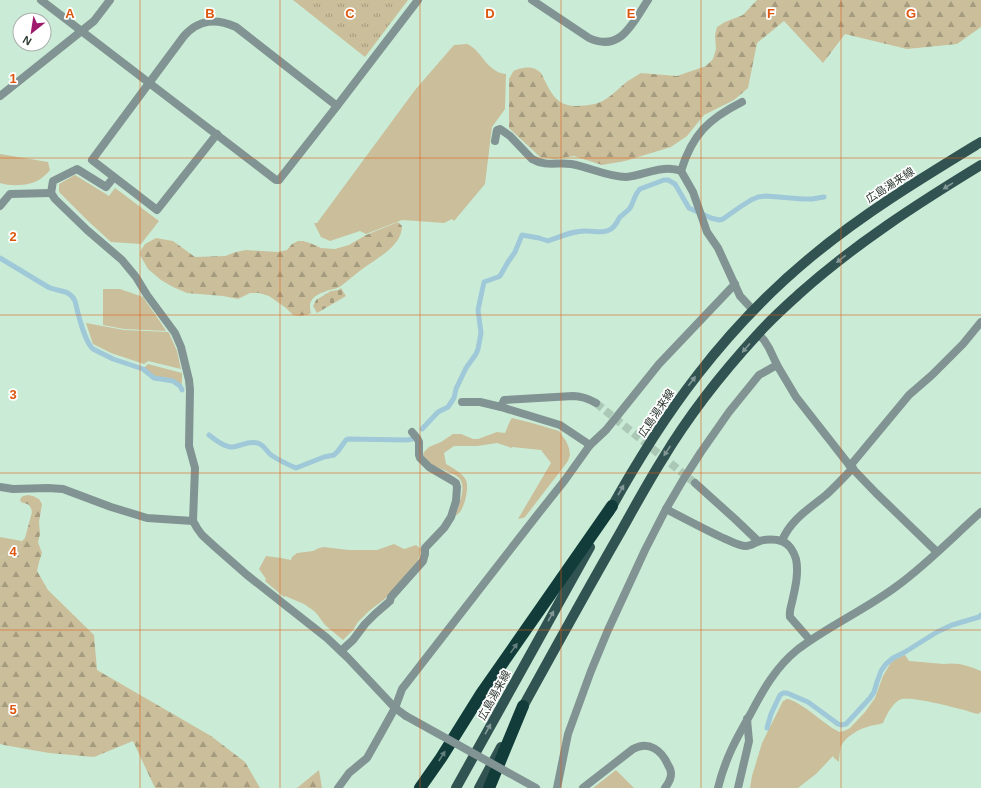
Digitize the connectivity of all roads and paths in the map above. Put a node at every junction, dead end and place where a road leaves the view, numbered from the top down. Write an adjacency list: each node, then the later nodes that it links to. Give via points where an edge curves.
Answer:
1 (41, 0): 6 (street)
2 (110, 0): 6 (street, via 94,21)
3 (418, 0): 10 (street)
4 (534, 0): 5 (street, via 589,38 605,42 615,41 623,35)
5 (648, 0)
6 (82, 31): 7 (street); 8 (street)
7 (149, 82): 10 (street, via 189,31 207,22 221,22 236,27); 11 (street); 16 (street, via 92,160)
8 (0, 96)
9 (742, 102): 15 (street, via 728,109 702,129 685,157)
10 (337, 106): 11 (street, via 279,180)
11 (217, 134): 16 (street, via 158,210)
12 (495, 141): 15 (street, via 500,129 536,161 546,164 571,164 624,177 659,170)
13 (981, 142): 20 (main road, 広島湯来線, via 900,192 847,229)
14 (981, 165): 22 (main road, one-way to 22, via 920,203 850,252 820,276)
15 (681, 171): 19 (street, via 693,192 707,232 718,248)
16 (114, 177): 17 (street, via 106,187 77,168 53,181)
17 (51, 193): 18 (street, via 10,194); 35 (street, via 55,200 122,260 175,333 182,347 190,390 189,446 195,468)
18 (0, 206)
19 (735, 284): 20 (street, via 740,296); 28 (street, via 659,364 606,430)
20 (753, 310): 32 (main road, 広島湯来線, one-way to 20, via 676,403 712,355)
21 (981, 322): 29 (street, via 932,375 909,394)
22 (758, 334): 23 (street); 41 (main road, one-way to 41, via 699,404 663,458)
23 (777, 365): 29 (street, via 796,397); 33 (street, via 760,375 729,412)
24 (462, 402): 26 (street, via 480,402)
25 (596, 403): 26 (street, via 573,396 504,400)
26 (501, 407): 28 (street, via 560,425)
27 (412, 432): 40 (street, via 419,442 420,458 456,483 455,506 444,528 425,548 423,561 390,601)
28 (590, 445): 42 (street, via 402,689)
29 (852, 467): 37 (street, via 827,494 798,518 787,530); 38 (street, via 876,494)
30 (695, 483): 36 (street)
31 (0, 487): 35 (street, via 63,489 147,518)
32 (612, 506): 45 (highway, one-way to 32, via 481,694); 46 (main road, 広島湯来線, one-way to 32)
33 (666, 509): 36 (street, via 739,545 754,545); 50 (street, via 591,671 568,734)
34 (981, 512): 38 (street)
35 (193, 521): 40 (street, via 202,535 247,575)
36 (758, 541): 37 (street)
37 (782, 541): 39 (street, via 790,547 796,565 790,617)
38 (937, 552): 39 (street, via 884,596)
39 (810, 640): 43 (street, via 776,671)
40 (341, 651): 42 (street)
41 (523, 706): 47 (main road); 48 (highway)
42 (395, 708): 44 (street, via 366,758); 49 (street, bridge)
43 (747, 719): 53 (street, via 722,770); 54 (street, via 749,741)
44 (338, 788)
45 (420, 788)
46 (456, 788)
47 (479, 788)
48 (489, 788)
49 (536, 788)
50 (557, 788)
51 (583, 788): 52 (street, via 633,749 643,746 651,747 666,759 671,774)
52 (665, 788)
53 (718, 788)
54 (738, 788)

